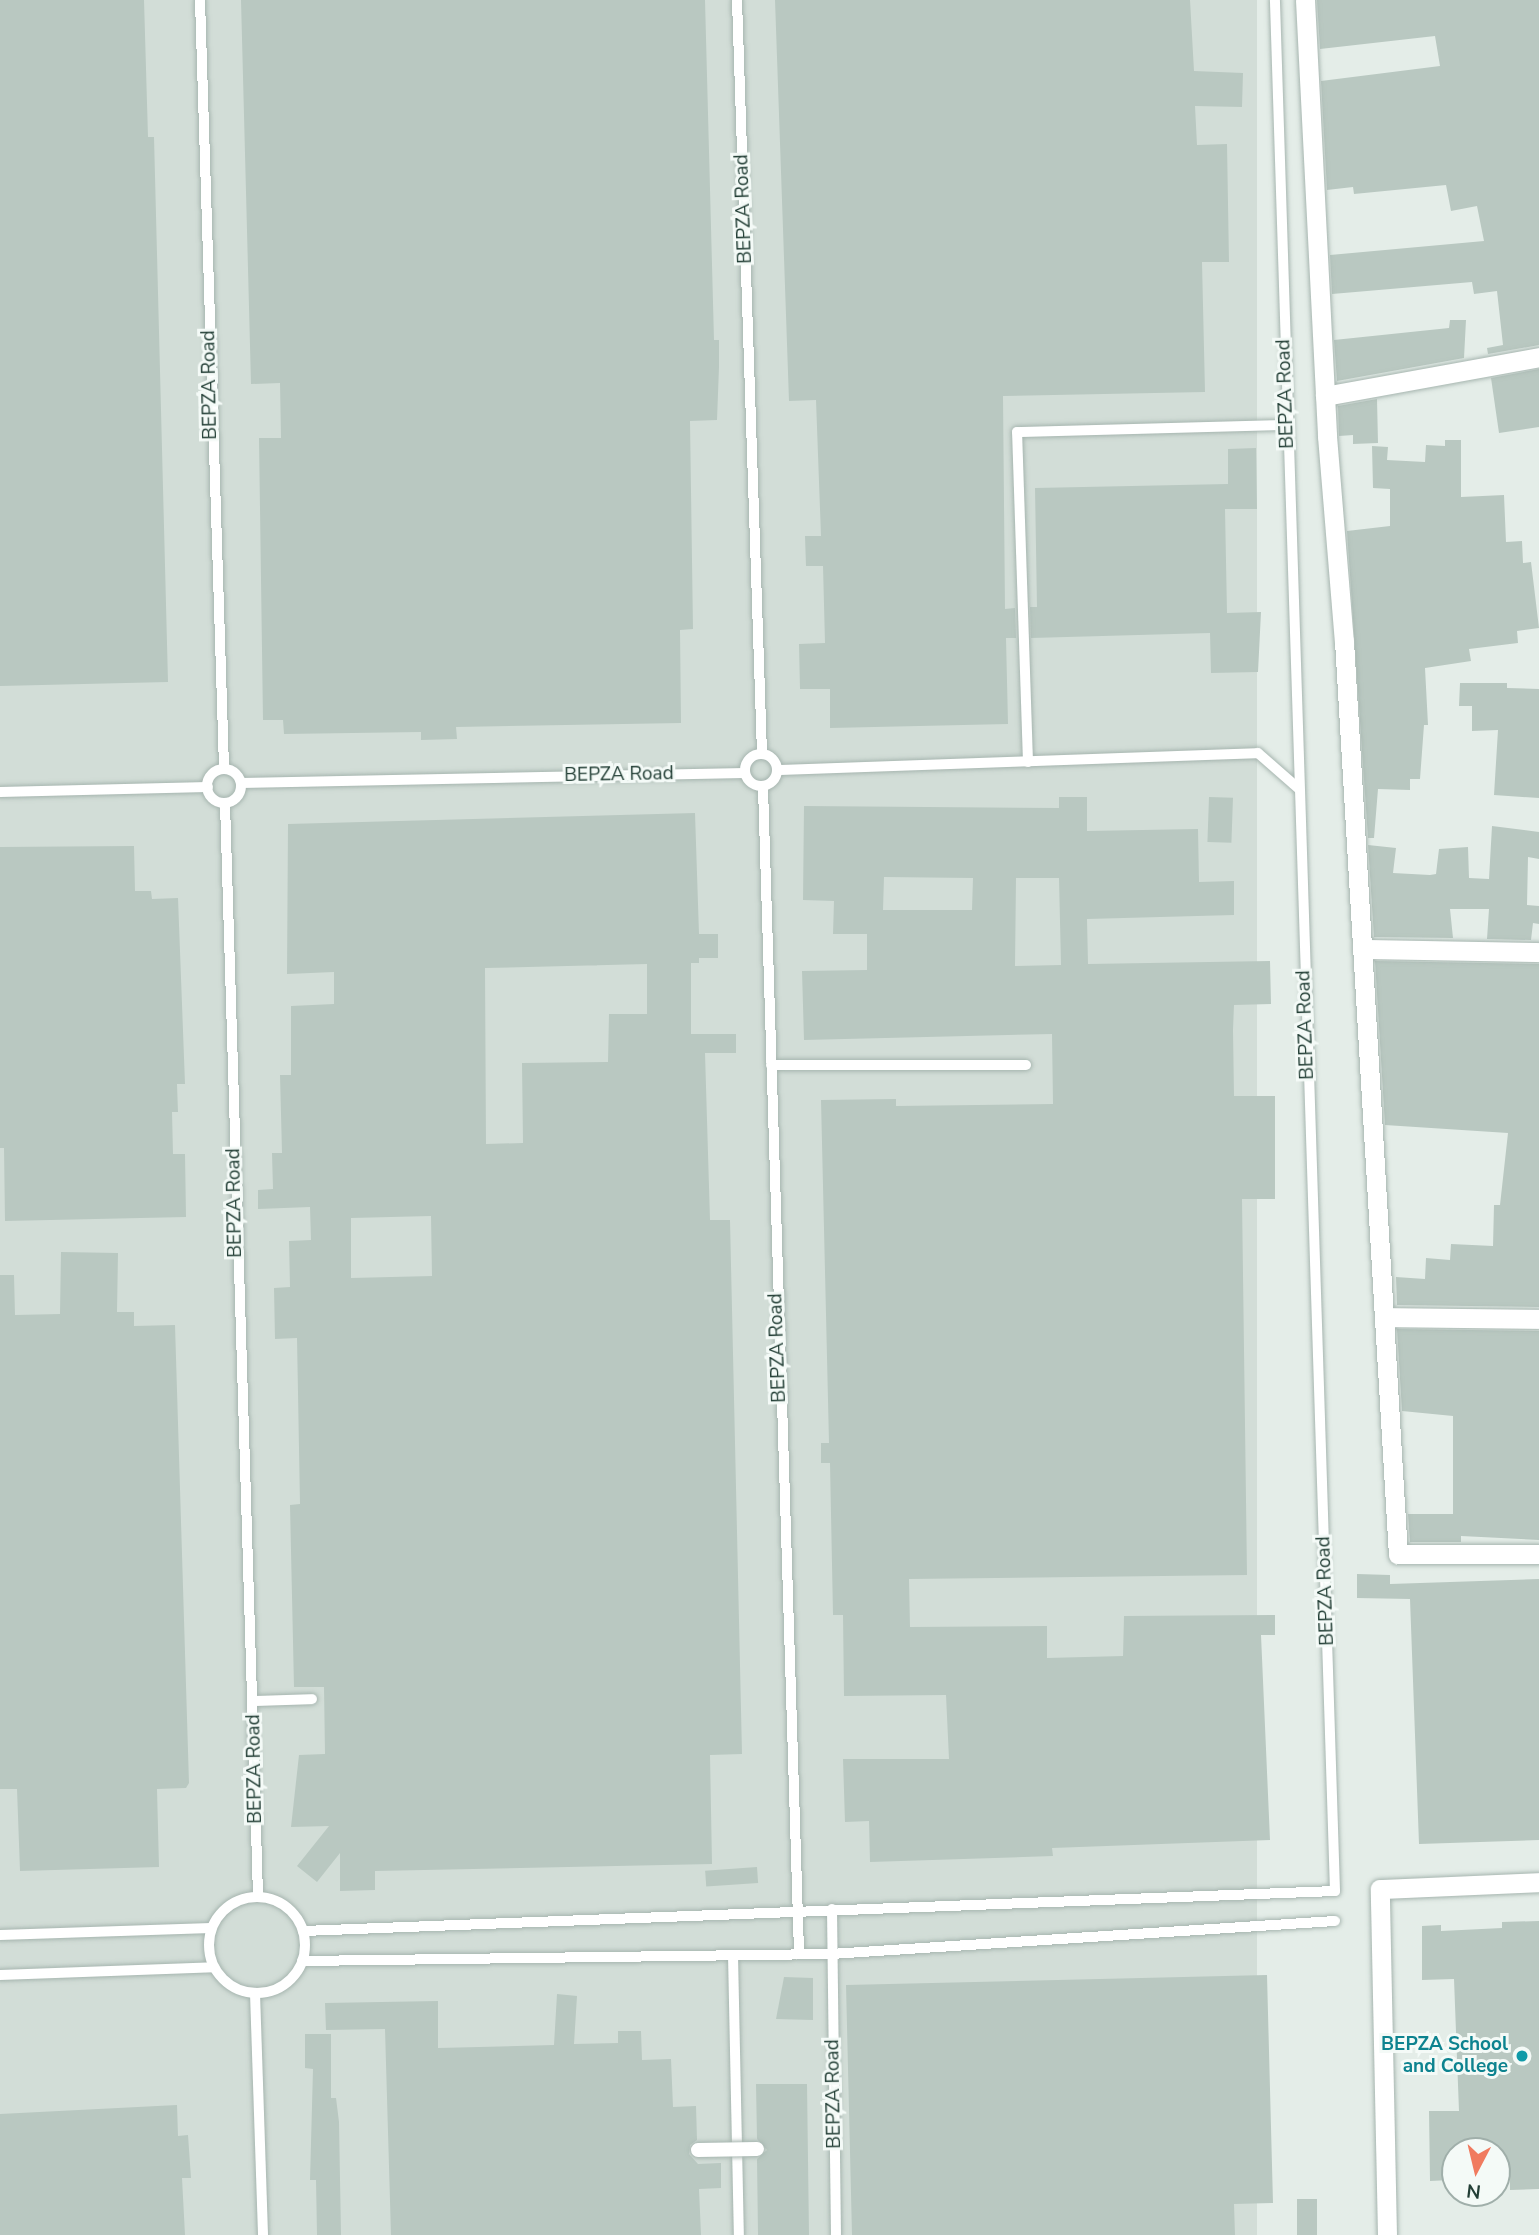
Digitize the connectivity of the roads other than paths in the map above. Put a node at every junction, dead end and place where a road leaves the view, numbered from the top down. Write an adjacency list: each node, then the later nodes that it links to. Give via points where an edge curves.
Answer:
1 (201, 0): 10 (lane, BEPZA Road)
2 (737, 0): 8 (lane, BEPZA Road)
3 (1275, 0): 7 (lane, BEPZA Road)
4 (1304, 0): 6 (street)
5 (1539, 357): 6 (street)
6 (1325, 396): 19 (street)
7 (1287, 425): 9 (lane, via 1017,432); 16 (lane, BEPZA Road)
8 (762, 754): 11 (lane, via 773,758); 12 (lane, via 751,757)
9 (1028, 762): 11 (lane); 16 (lane, via 1258,753)
10 (224, 769): 13 (lane, via 235,773); 14 (lane, via 213,774)
11 (778, 771): 15 (lane, via 776,779)
12 (745, 773): 13 (lane, BEPZA Road); 15 (lane, via 750,783)
13 (241, 783): 18 (lane, via 239,794)
14 (208, 787): 17 (lane); 18 (lane, via 214,799)
15 (763, 787): 21 (lane, BEPZA Road)
16 (1298, 788): 30 (lane, BEPZA Road, via 1335,1891)
17 (0, 792)
18 (225, 803): 27 (lane, BEPZA Road, via 240,1401)
19 (1363, 949): 20 (street); 23 (street)
20 (1539, 952)
21 (771, 1065): 22 (lane); 31 (lane, BEPZA Road)
22 (1026, 1065)
23 (1386, 1317): 24 (street); 25 (street, via 1398,1554)
24 (1539, 1319)
25 (1539, 1554)
26 (312, 1699): 27 (lane)
27 (253, 1701): 29 (lane, BEPZA Road)
28 (1539, 1882): 48 (street, via 1380,1889)
29 (258, 1896): 33 (lane, via 229,1905); 34 (lane, via 286,1906)
30 (832, 1909): 31 (lane, BEPZA Road); 37 (lane, BEPZA Road)
31 (798, 1910): 34 (lane, BEPZA Road); 36 (lane, BEPZA Road)
32 (1335, 1921): 37 (lane)
33 (211, 1928): 35 (lane); 40 (lane, via 208,1948)
34 (303, 1931): 39 (lane)
35 (0, 1935)
36 (799, 1954): 37 (lane); 38 (lane)
37 (831, 1954): 47 (lane, BEPZA Road)
38 (733, 1955): 39 (lane); 46 (lane)
39 (302, 1961): 42 (lane, via 284,1985)
40 (214, 1967): 41 (lane); 42 (lane, via 235,1988)
41 (0, 1975)
42 (255, 1993): 45 (lane)
43 (757, 2149): 44 (street, bridge)
44 (698, 2150)
45 (263, 2235)
46 (739, 2235)
47 (836, 2235)
48 (1387, 2235)

